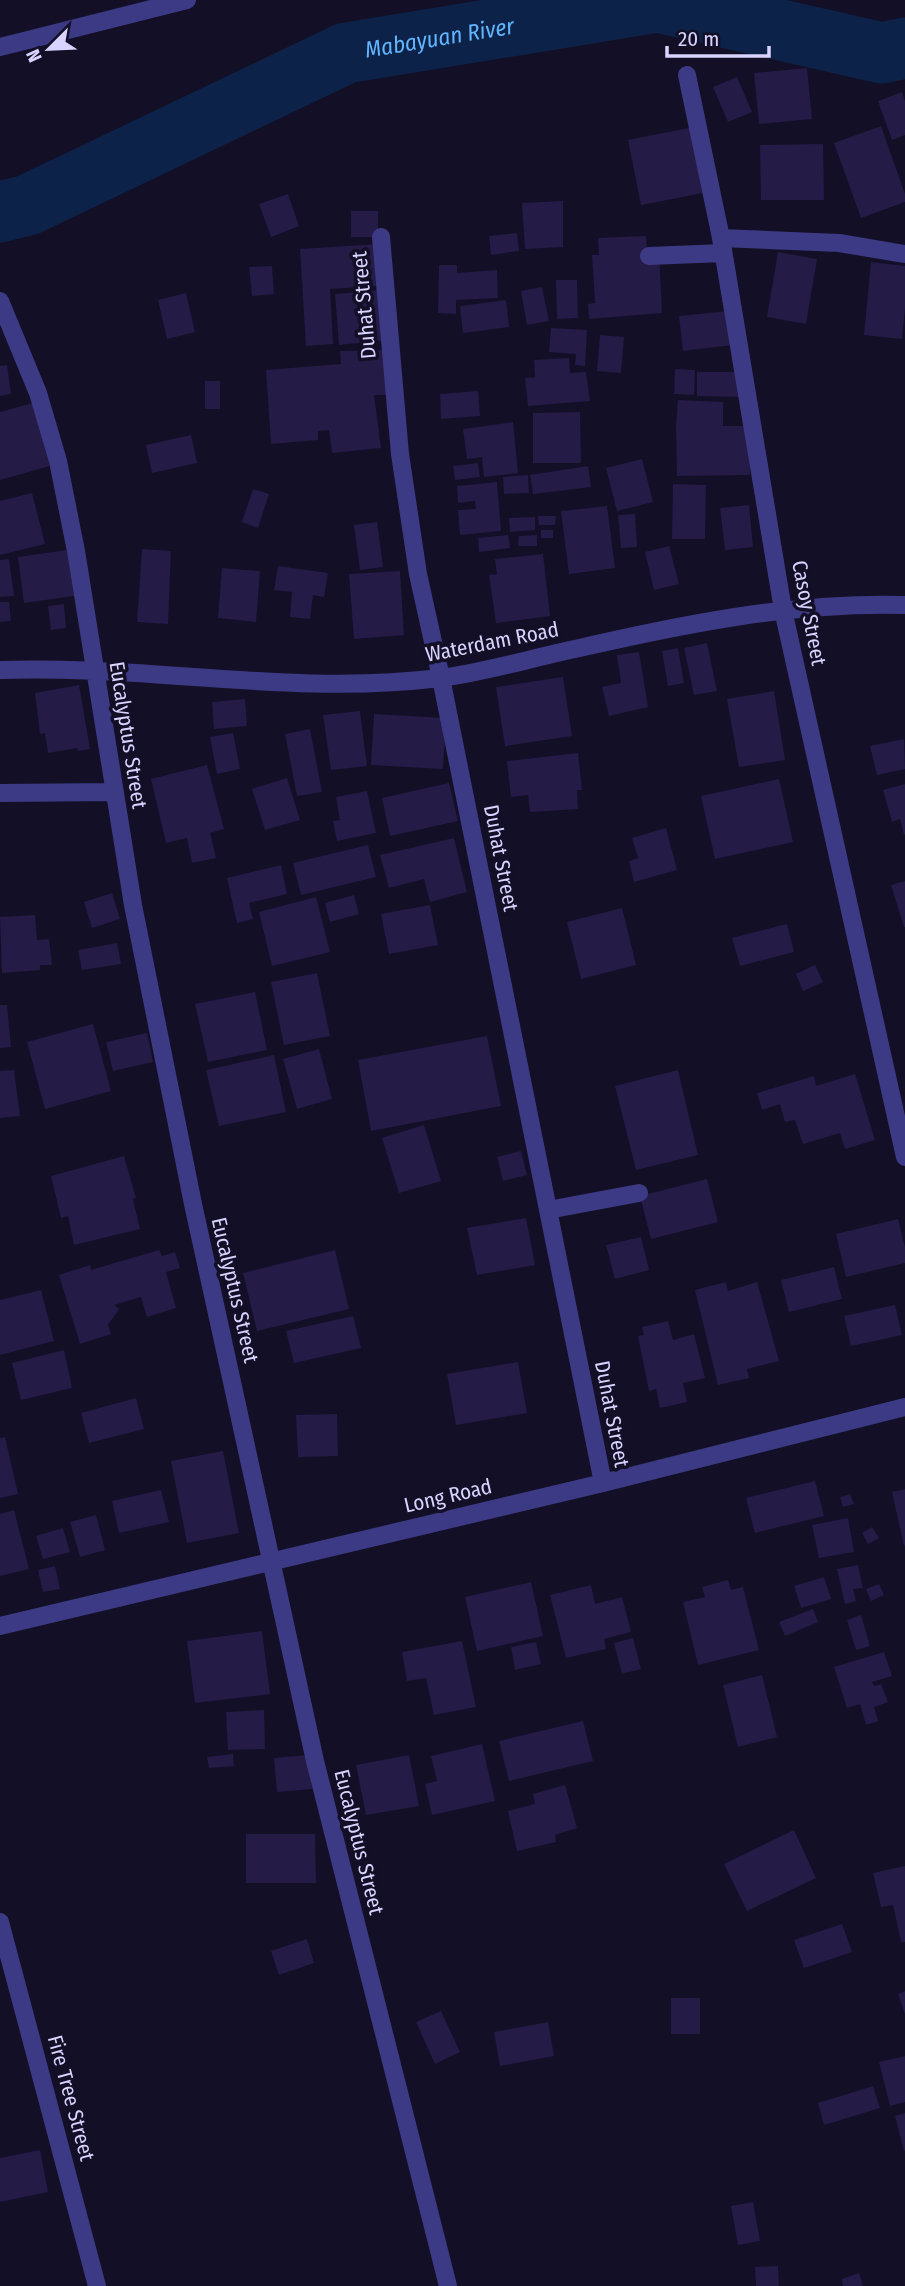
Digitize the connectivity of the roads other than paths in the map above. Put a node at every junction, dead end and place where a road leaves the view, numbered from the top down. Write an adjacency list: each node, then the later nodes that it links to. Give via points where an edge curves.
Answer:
1 (187, 0): 2 (street)
2 (0, 47)
3 (687, 75): 5 (street, Casoy Street)
4 (381, 237): 13 (street, Duhat Street, via 400,454 418,574)
5 (722, 246): 6 (street, via 839,243); 7 (street); 10 (street, Casoy Street)
6 (905, 254)
7 (649, 256)
8 (0, 301): 11 (street, Eucalyptus Street, via 38,393 58,461)
9 (905, 605): 10 (street, Waterdam Road)
10 (783, 610): 13 (street, Waterdam Road, via 689,623); 16 (street, Casoy Street)
11 (94, 669): 12 (street, Waterdam Road); 13 (street, Waterdam Road, via 250,682 358,684); 14 (street, Eucalyptus Street)
12 (0, 670)
13 (441, 678): 18 (street, Duhat Street)
14 (114, 792): 15 (street); 21 (street, Eucalyptus Street, via 132,905 193,1204)
15 (0, 793)
16 (905, 1157)
17 (639, 1194): 18 (street)
18 (548, 1210): 20 (street, Duhat Street)
19 (905, 1406): 20 (street, Long Road)
20 (603, 1483): 21 (street, Long Road)
21 (272, 1560): 22 (street, Long Road); 25 (street, Eucalyptus Street, via 315,1761)
22 (0, 1626)
23 (0, 1922): 24 (street, Fire Tree Street)
24 (97, 2286)
25 (448, 2286)

